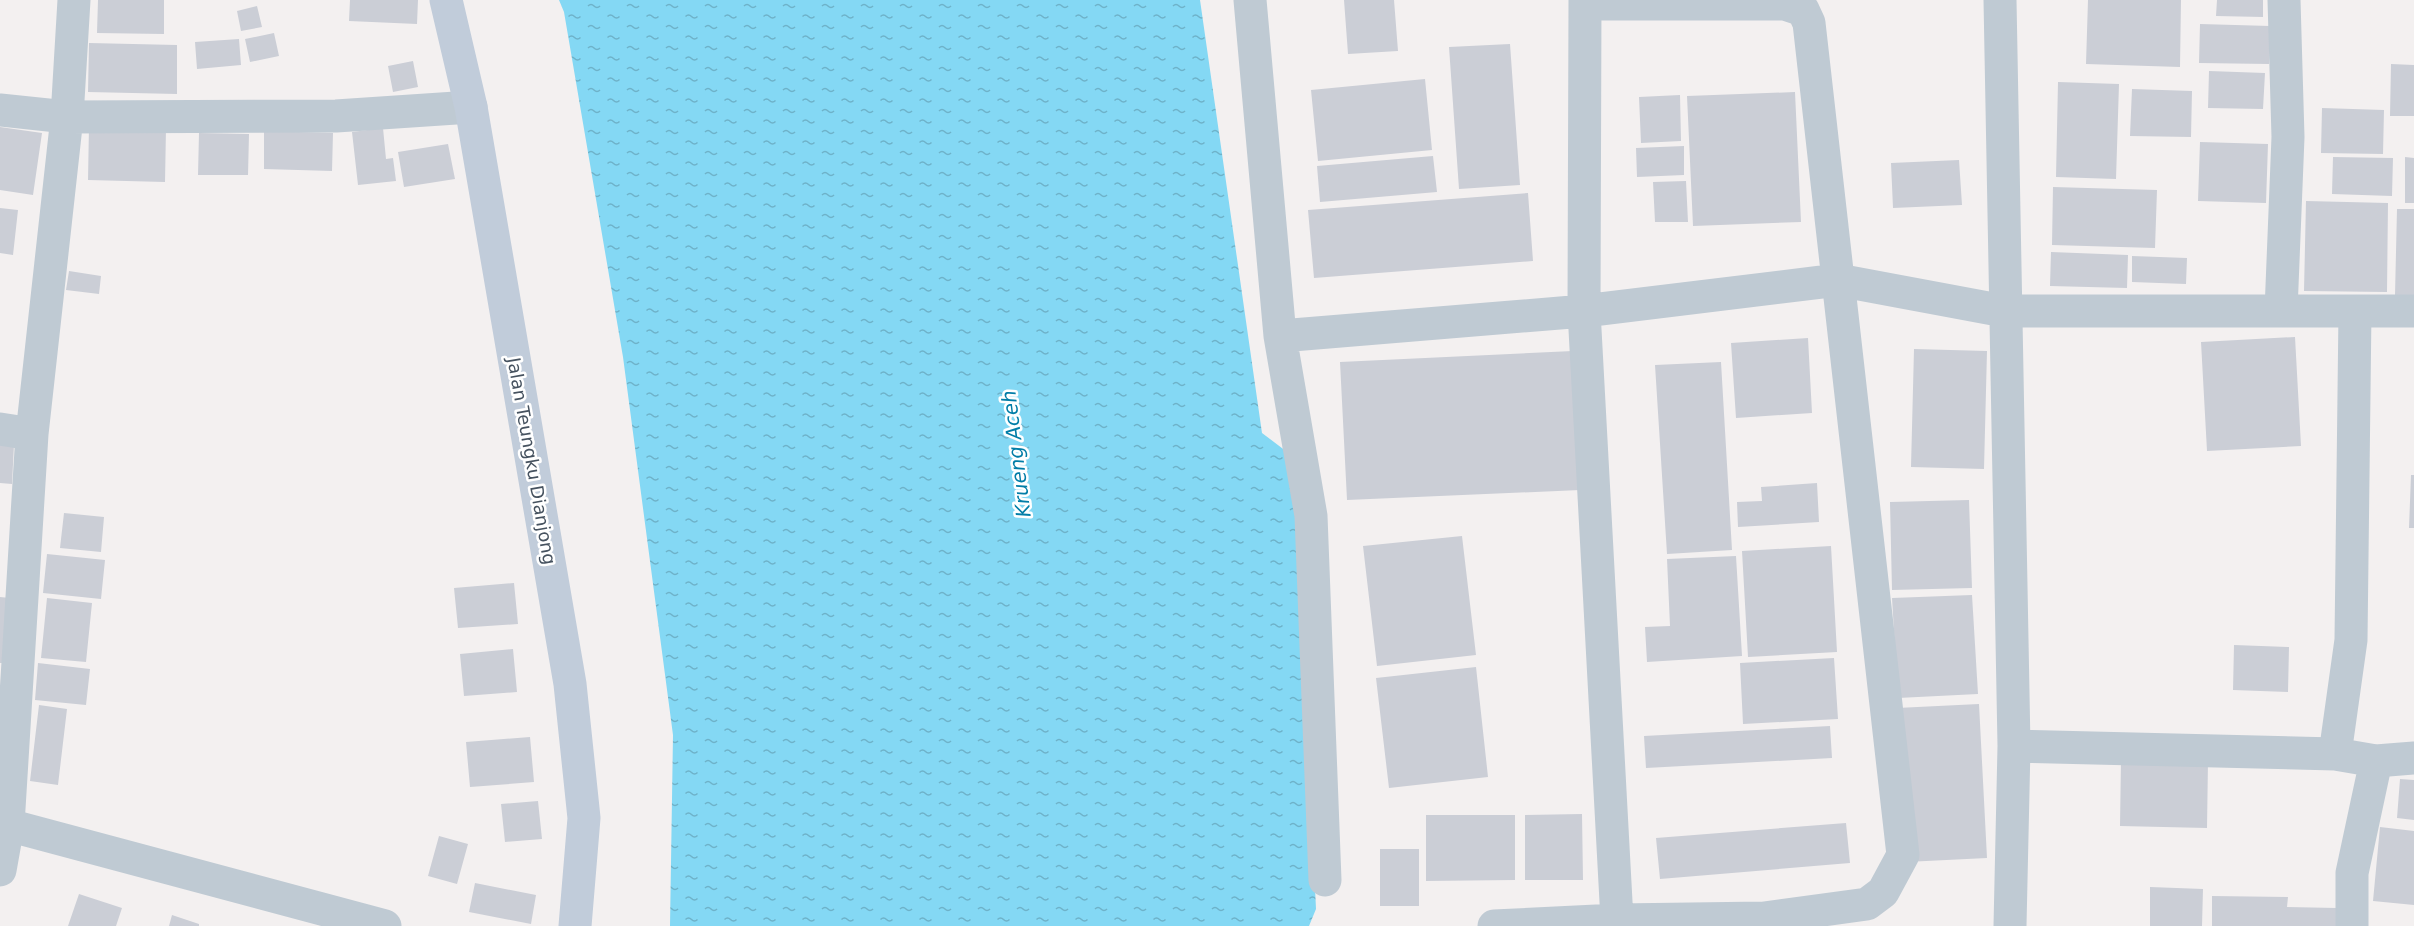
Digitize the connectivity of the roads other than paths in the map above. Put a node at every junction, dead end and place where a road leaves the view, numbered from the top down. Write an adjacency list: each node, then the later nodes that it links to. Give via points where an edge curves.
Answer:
1 (74, 0): 9 (street)
2 (446, 0): 7 (street, Jalan Teungku Dianjong)
3 (1250, 0): 16 (street)
4 (2000, 0): 12 (street)
5 (2284, 0): 13 (street, via 2288,137)
6 (1585, 2): 10 (street, via 1785,4 1803,10 1809,24); 11 (street)
7 (471, 107): 9 (street, via 336,116); 29 (street, Jalan Teungku Dianjong, via 570,684 584,818)
8 (0, 110): 9 (street)
9 (67, 117): 18 (street)
10 (1838, 280): 11 (street); 12 (street); 27 (street, via 1903,855 1883,892 1867,904 1764,918)
11 (1584, 311): 16 (street); 27 (street)
12 (2004, 311): 13 (street); 20 (street)
13 (2281, 311): 14 (street)
14 (2355, 311): 15 (street); 21 (street, via 2351,640)
15 (2414, 311)
16 (1280, 336): 26 (street, via 1311,516)
17 (0, 429): 18 (street)
18 (32, 434): 19 (street)
19 (8, 684): 24 (street)
20 (2014, 746): 21 (street); 31 (street)
21 (2335, 754): 23 (street)
22 (2414, 758): 23 (street)
23 (2376, 761): 32 (street, via 2352,873)
24 (8, 825): 25 (street); 28 (street)
25 (0, 870)
26 (1325, 880)
27 (1617, 920): 30 (street)
28 (385, 926)
29 (575, 926)
30 (1494, 926)
31 (2010, 926)
32 (2352, 926)

